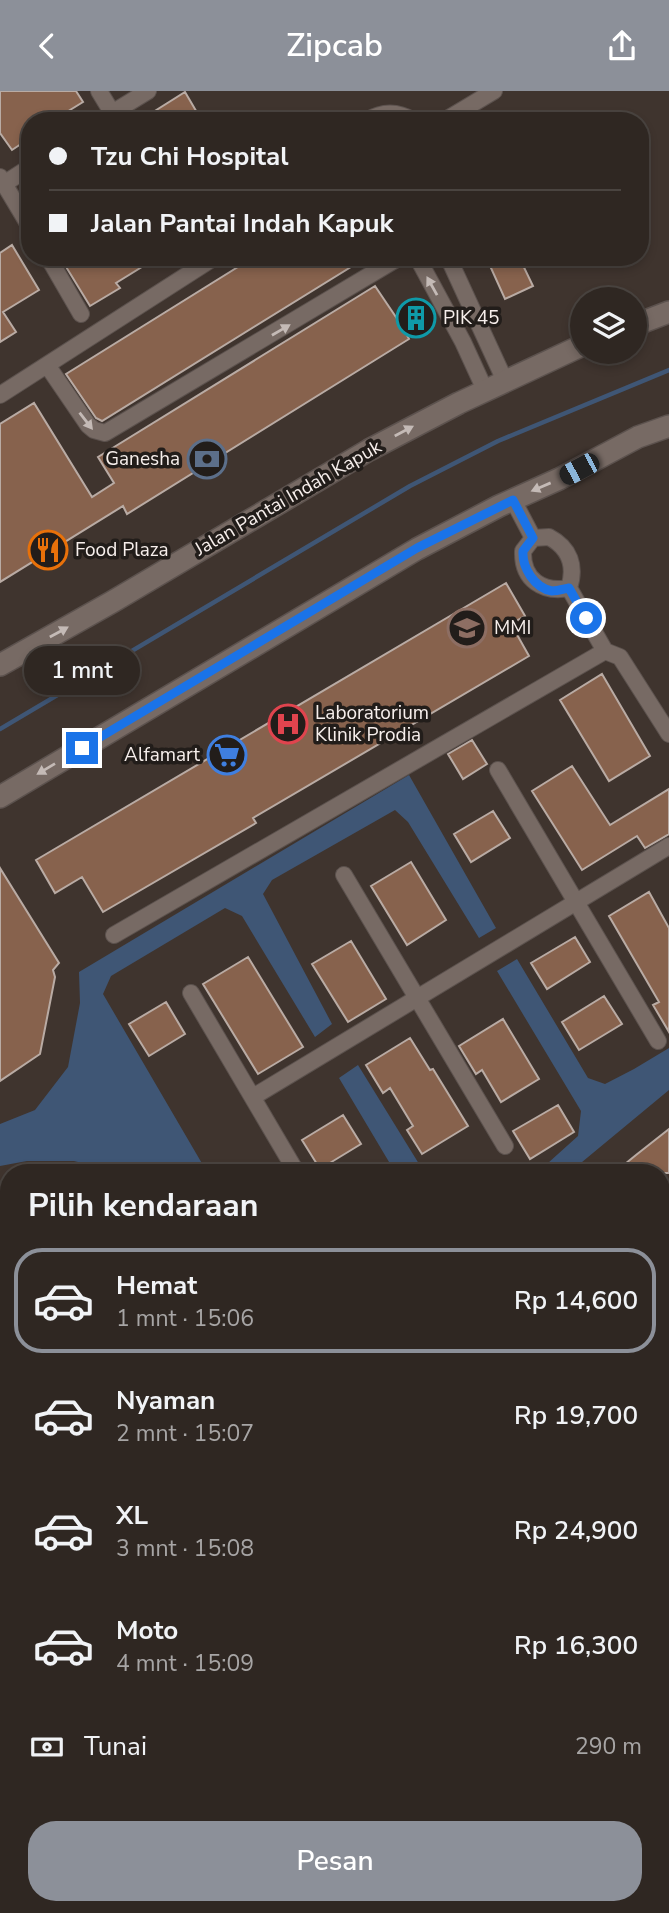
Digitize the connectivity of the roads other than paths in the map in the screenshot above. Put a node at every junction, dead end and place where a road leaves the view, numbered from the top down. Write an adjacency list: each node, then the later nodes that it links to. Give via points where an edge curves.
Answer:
1 (99, 91): 4 (street)
2 (148, 91): 5 (street)
3 (494, 91): 6 (street)
4 (107, 112)
5 (118, 112)
6 (459, 112)
7 (21, 171): 8 (street)
8 (2, 180): 9 (street)
9 (21, 212)
10 (53, 266): 16 (street)
11 (196, 266): 19 (street)
12 (385, 266): 19 (street, one-way to 12, via 88,425 105,433)
13 (422, 266): 21 (street, one-way to 13)
14 (452, 266): 20 (street)
15 (669, 312): 17 (main road)
16 (81, 314)
17 (647, 320)
18 (570, 351): 20 (main road, Jalan Pantai Indah Kapuk)
19 (47, 365): 22 (street)
20 (505, 381): 21 (main road, Jalan Pantai Indah Kapuk)
21 (485, 390): 28 (main road, Jalan Pantai Indah Kapuk, one-way to 21, via 369,450)
22 (0, 395)
23 (669, 426): 24 (main road, one-way to 24)
24 (513, 500): 25 (street); 31 (main road, one-way to 31, via 417,548)
25 (533, 538): 26 (street, via 549,537 566,551 573,574); 26 (street, via 523,551 528,573 542,587 554,591)
26 (569, 588): 27 (street)
27 (605, 651): 29 (street, via 620,657); 35 (street)
28 (0, 665)
29 (669, 734)
30 (498, 770): 34 (street)
31 (0, 797)
32 (669, 846): 34 (street)
33 (344, 875): 37 (street)
34 (577, 902): 37 (street); 38 (street)
35 (114, 935)
36 (191, 993): 39 (street)
37 (417, 998): 39 (street); 40 (street)
38 (658, 1041)
39 (253, 1097): 41 (street)
40 (505, 1146)
41 (292, 1164)

